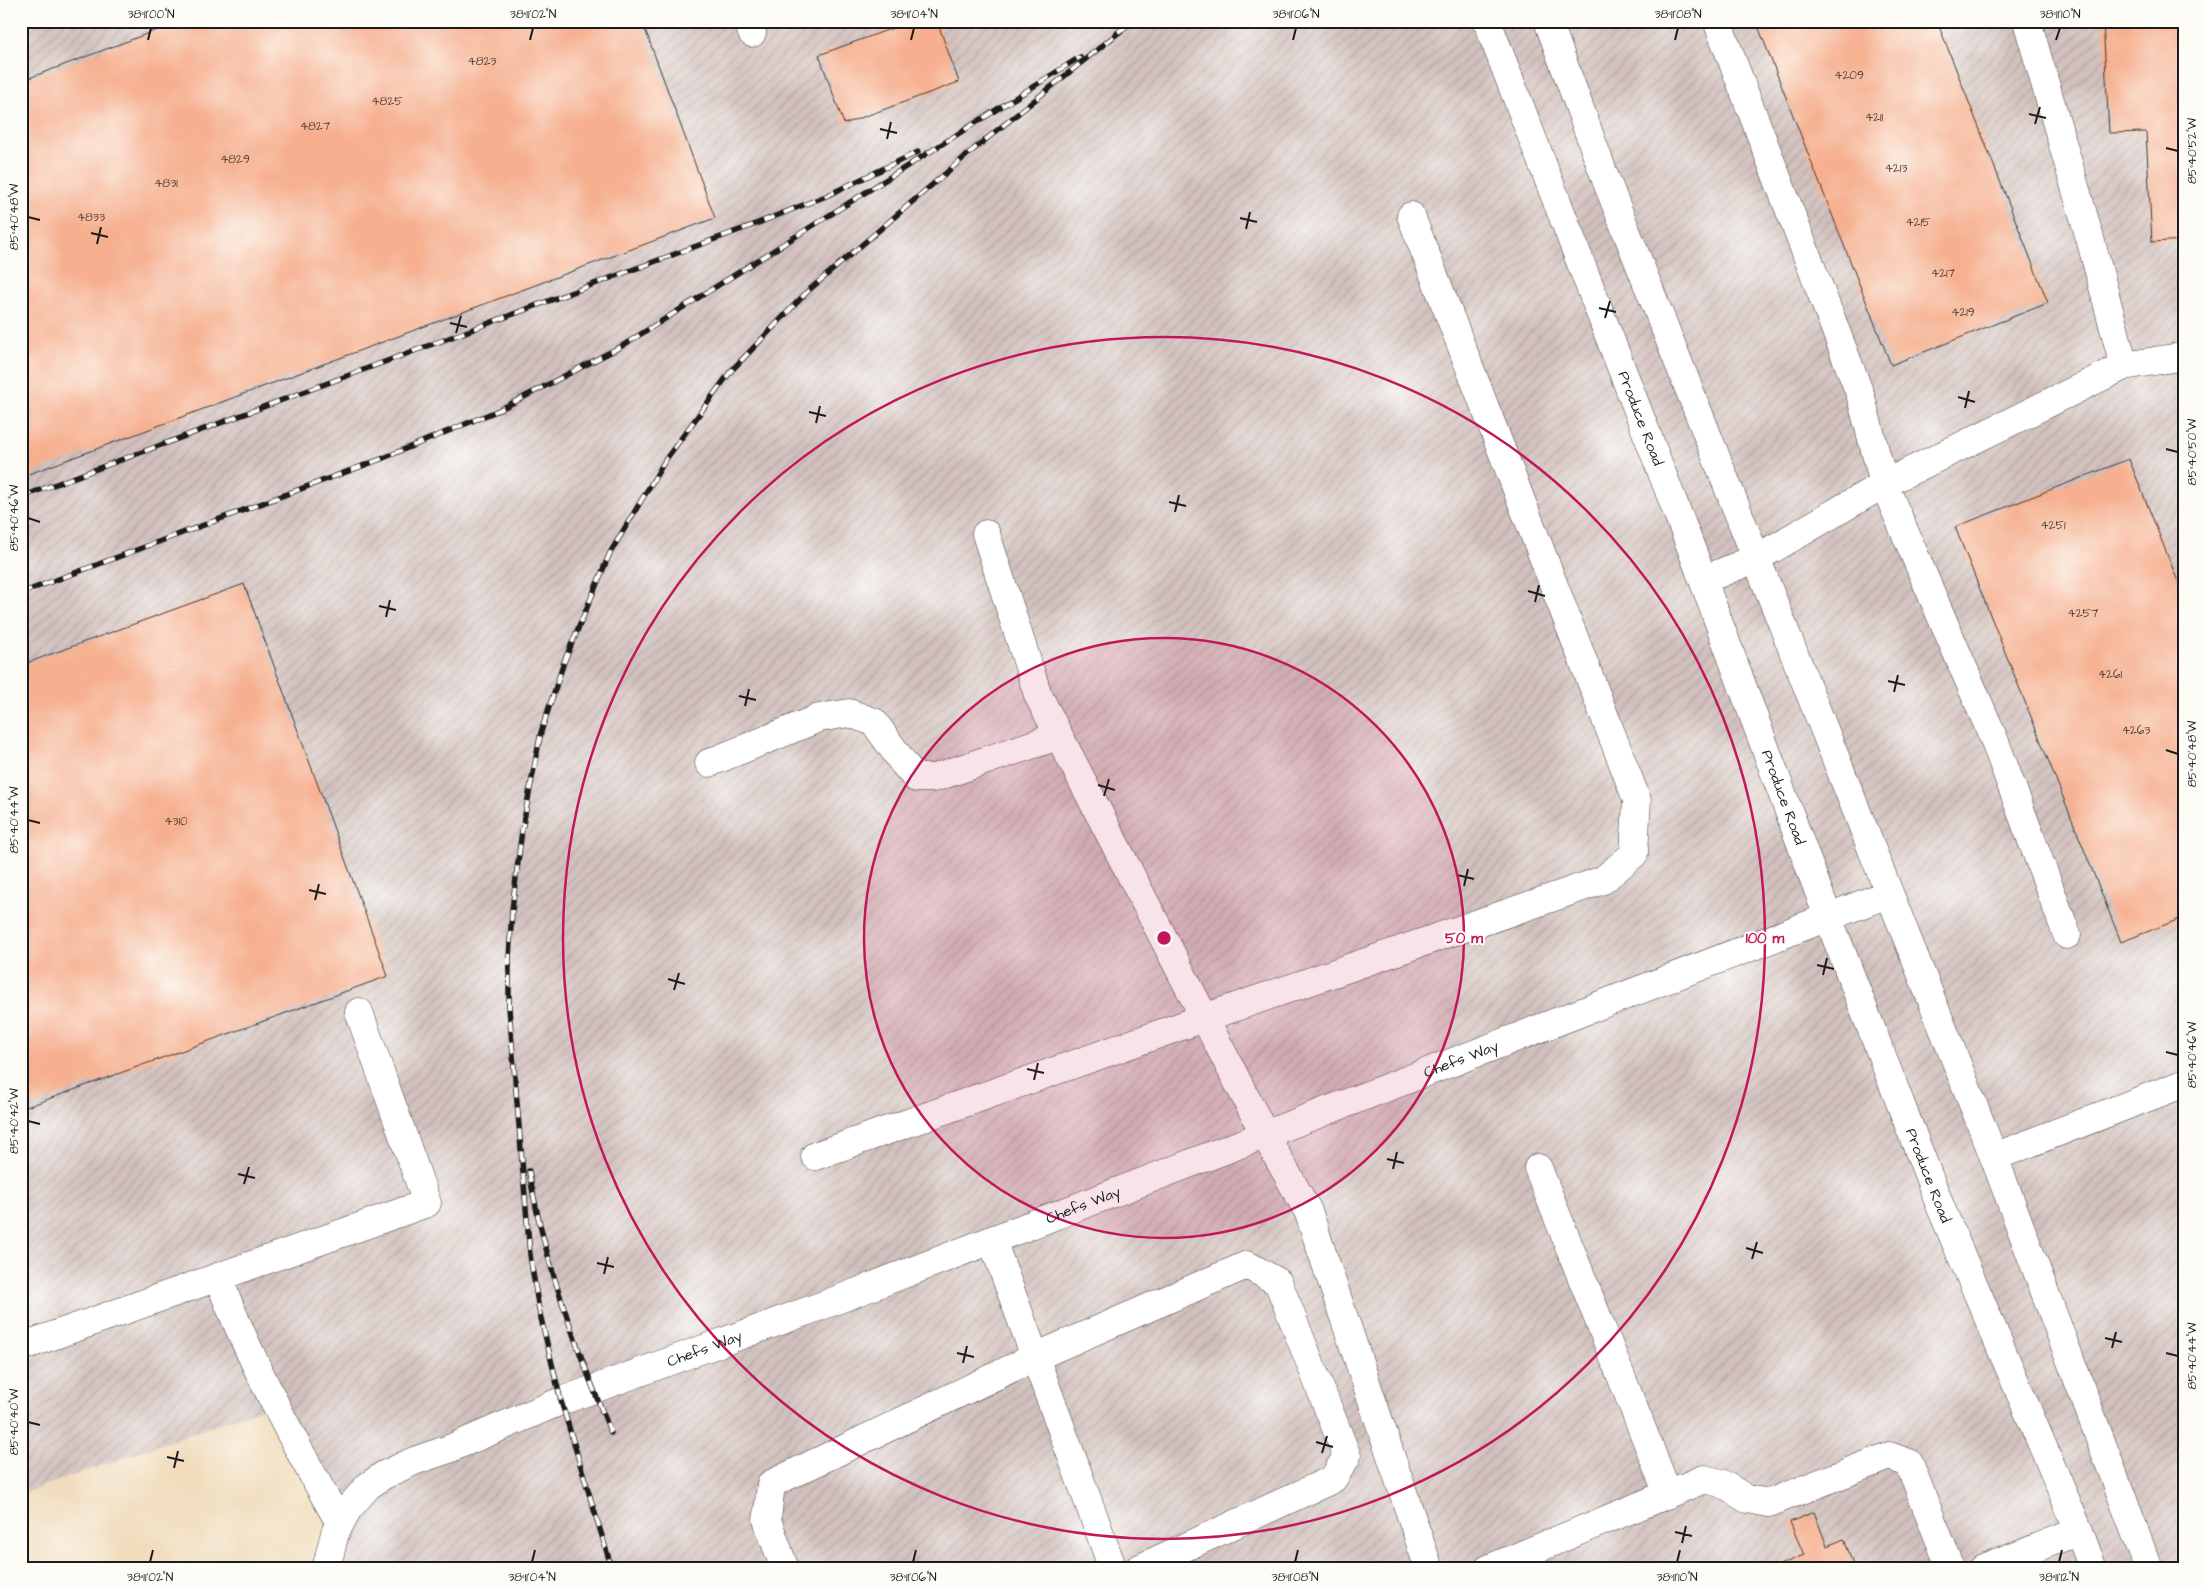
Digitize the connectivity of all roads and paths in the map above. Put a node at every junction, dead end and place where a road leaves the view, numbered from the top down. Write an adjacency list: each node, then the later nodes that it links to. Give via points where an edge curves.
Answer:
1 (1487, 21): 11 (street, Produce Road)
2 (1548, 21): 10 (street, via 1606,180)
3 (1717, 21): 8 (street, via 1860,394)
4 (2028, 21): 7 (street)
5 (1411, 216): 18 (street, via 1637,800 1634,854 1603,880)
6 (2185, 356): 7 (street)
7 (2124, 366): 8 (street)
8 (1884, 484): 10 (street); 16 (street, via 1994,740)
9 (986, 534): 12 (street, via 1038,695)
10 (1757, 558): 11 (street); 14 (street)
11 (1703, 580): 15 (street, Produce Road)
12 (1058, 736): 13 (street, via 934,778 916,778 874,722 849,713 819,718); 18 (street)
13 (710, 762)
14 (1888, 894): 15 (street, Chefs Way); 22 (street)
15 (1828, 917): 20 (street, Chefs Way); 30 (street, Produce Road, via 1941,1208)
16 (2067, 935)
17 (359, 1012): 25 (street, via 427,1203)
18 (1204, 1018): 20 (street); 21 (street)
19 (2184, 1086): 22 (street)
20 (1264, 1135): 24 (street, Chefs Way); 35 (street, via 1308,1211)
21 (815, 1156)
22 (1994, 1157): 40 (street)
23 (1538, 1168): 28 (street)
24 (992, 1240): 27 (street); 29 (street, Chefs Way, via 561,1401 449,1449 414,1460 368,1486 348,1508)
25 (218, 1277): 26 (street); 29 (street, via 239,1332 300,1455)
26 (21, 1347)
27 (1035, 1357): 32 (street, via 771,1484 767,1520); 33 (street); 34 (street, via 1247,1265 1278,1282 1347,1456 1333,1479)
28 (1668, 1494): 36 (street); 37 (street, via 1704,1479 1721,1483 1747,1500 1769,1503 1889,1456 1909,1463)
29 (340, 1523): 31 (street, Chefs Way)
30 (2079, 1531): 38 (street); 39 (street, Produce Road)
31 (326, 1569)
32 (785, 1569)
33 (1112, 1569)
34 (1138, 1569)
35 (1429, 1569)
36 (1488, 1569)
37 (1952, 1569)
38 (1982, 1569)
39 (2093, 1569)
40 (2149, 1569)

